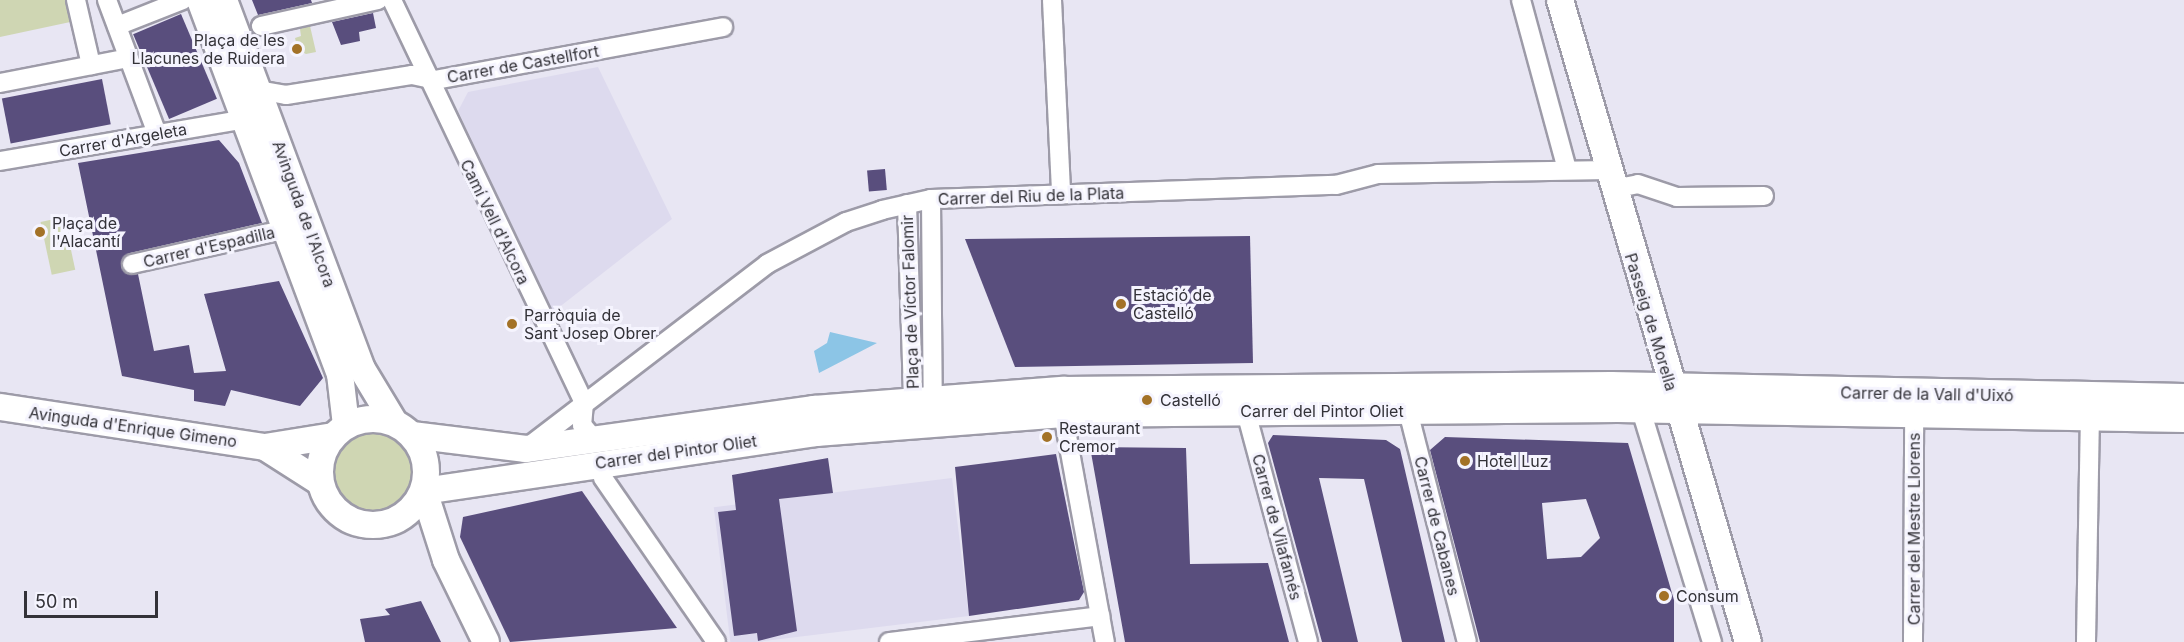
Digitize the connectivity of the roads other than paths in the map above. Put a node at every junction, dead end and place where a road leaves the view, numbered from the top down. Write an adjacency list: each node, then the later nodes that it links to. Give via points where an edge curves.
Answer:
1 (76, 0): 15 (street)
2 (107, 0): 12 (street)
3 (183, 0): 12 (street)
4 (200, 0): 20 (main road, Avinguda de l'Alcora)
5 (224, 0): 18 (main road, Avinguda de l'Alcora)
6 (378, 0): 11 (street)
7 (392, 0): 16 (street, Camí Vell d'Alcora)
8 (1052, 0): 25 (street)
9 (1521, 0): 23 (street)
10 (1560, 0): 24 (main road, Passeig de Morella)
11 (261, 26)
12 (117, 27): 14 (street)
13 (723, 27): 16 (street, Carrer de Castellfort)
14 (129, 58): 15 (street); 21 (street)
15 (91, 65): 17 (street)
16 (424, 78): 19 (street, Carrer de Castellfort, via 412,75); 33 (street, Camí Vell d'Alcora)
17 (0, 83)
18 (258, 90): 19 (street, Carrer de Castellfort); 20 (main road, Avinguda de l'Alcora)
19 (286, 95): 20 (street)
20 (256, 117): 21 (street, Carrer d'Argeleta); 29 (main road, Avinguda de l'Alcora); 43 (main road, Avinguda de l'Alcora, via 368,385)
21 (156, 134): 22 (street, Carrer d'Argeleta)
22 (0, 161)
23 (1567, 169): 24 (street, Carrer del Riu de la Plata); 25 (street, Carrer del Riu de la Plata, via 1378,174 1336,185)
24 (1611, 180): 26 (street, Carrer del Riu de la Plata, via 1638,183 1677,197); 32 (main road, Passeig de Morella)
25 (1061, 194): 27 (street, Carrer del Riu de la Plata)
26 (1764, 196)
27 (931, 199): 28 (street, Carrer del Riu de la Plata); 35 (street, Plaça de Víctor Falomir)
28 (908, 204): 33 (street, Carrer del Riu de la Plata, via 846,222 767,264 619,381); 35 (street, Plaça de Víctor Falomir)
29 (287, 230): 30 (street, Carrer d'Espadilla); 44 (main road, Avinguda de l'Alcora, via 340,374)
30 (132, 264)
31 (2184, 398): 32 (main road, Carrer de la Vall d'Uixó)
32 (1674, 400): 35 (main road, Carrer del Pintor Oliet, via 1063,390); 36 (main road, Carrer del Pintor Oliet); 40 (main road, Carrer de la Vall d'Uixó); 60 (main road, Passeig de Morella)
33 (584, 403): 46 (street, Carrer del Riu de la Plata); 47 (street, Camí Vell d'Alcora, via 582,425)
34 (0, 407): 45 (main road, Avinguda d'Enrique Gimeno)
35 (926, 407): 39 (main road, Carrer del Pintor Oliet); 47 (main road, Carrer del Pintor Oliet)
36 (1641, 410): 37 (main road, Carrer del Pintor Oliet); 59 (street)
37 (1408, 411): 38 (main road, Carrer del Pintor Oliet); 58 (street, Carrer de Cabanes)
38 (1246, 412): 39 (main road, Carrer del Pintor Oliet); 57 (street, Carrer de Vilafamés)
39 (1063, 414): 52 (street)
40 (1914, 415): 41 (main road, Carrer de la Vall d'Uixó); 61 (street, Carrer del Mestre Llorens)
41 (2090, 418): 42 (main road, Carrer de la Vall d'Uixó); 62 (street)
42 (2184, 419)
43 (403, 429): 44 (main road, via 370,418); 46 (main road, Carrer del Pintor Oliet); 49 (main road, via 426,461)
44 (339, 430): 45 (main road, Avinguda d'Enrique Gimeno); 48 (main road, via 321,457)
45 (265, 447): 48 (main road, Avinguda d'Enrique Gimeno)
46 (526, 448): 47 (main road, Carrer del Pintor Oliet)
47 (598, 452): 49 (main road, Carrer del Pintor Oliet); 54 (street, Camí Vell d'Alcora, via 603,478)
48 (320, 482): 50 (main road, via 337,513 352,522 374,526)
49 (424, 491): 50 (main road, via 412,510); 51 (main road)
50 (395, 522): 51 (main road, via 421,534)
51 (446, 560): 53 (main road)
52 (1100, 616): 55 (street); 56 (street)
53 (486, 642)
54 (716, 642)
55 (889, 642)
56 (1105, 642)
57 (1308, 642)
58 (1467, 642)
59 (1712, 642)
60 (1748, 642)
61 (1914, 642)
62 (2086, 642)

